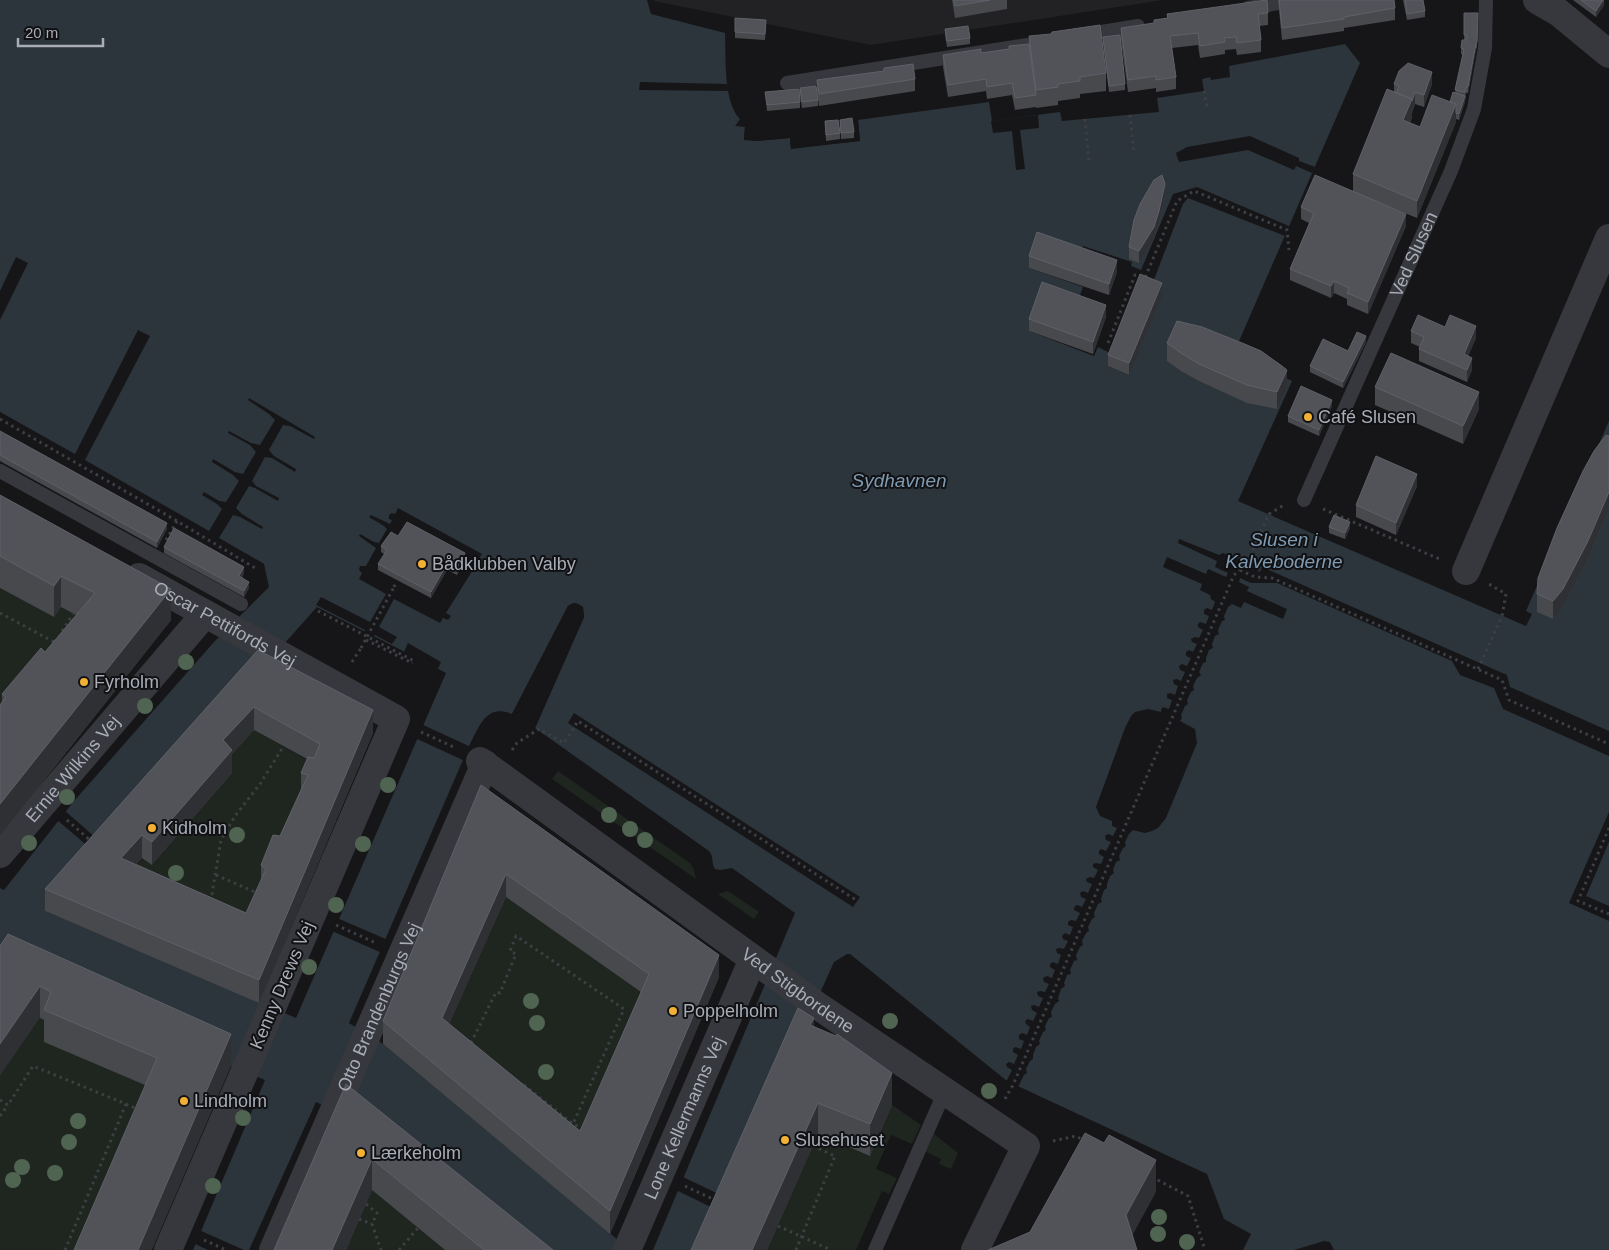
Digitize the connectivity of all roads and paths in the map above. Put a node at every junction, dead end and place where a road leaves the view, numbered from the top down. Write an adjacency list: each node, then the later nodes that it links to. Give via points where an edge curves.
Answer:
1 (1297, 0): 4 (lane)
2 (1486, 0): 21 (lane, Ved Slusen, via 1485,48 1474,109 1450,172)
3 (1537, 0): 8 (street, via 1558,12)
4 (1238, 10)
5 (1151, 24): 6 (lane)
6 (1073, 37)
7 (1044, 42): 9 (lane)
8 (1609, 54)
9 (787, 83)
10 (1204, 91): 11 (path)
11 (1206, 107)
12 (1130, 115): 14 (path)
13 (1085, 119): 15 (path)
14 (1134, 153)
15 (1089, 162)
16 (1609, 238): 26 (street)
17 (1289, 250): 18 (path, via 1287,230 1194,192 1177,202 1145,278 1136,275)
18 (1108, 343)
19 (0, 419): 24 (path)
20 (0, 471): 28 (lane)
21 (1304, 500): 26 (path)
22 (1284, 505): 25 (path, via 1269,514 1246,565)
23 (114, 564): 32 (street, Oscar Pettifords Vej)
24 (255, 568)
25 (1240, 570): 37 (path, via 1255,577 1272,578); 59 (path, via 1234,575)
26 (1466, 571): 37 (path, via 1506,594 1502,616)
27 (395, 586): 33 (path, bridge)
28 (241, 604)
29 (318, 611): 33 (path, via 414,661 412,664)
30 (0, 613): 34 (path)
31 (73, 614): 34 (path)
32 (212, 618): 38 (street, Oscar Pettifords Vej); 46 (street, Ernie Wilkins Vej)
33 (366, 640): 35 (path, bridge)
34 (56, 643): 36 (path)
35 (361, 648)
36 (49, 650)
37 (1478, 669): 40 (path, via 1502,680 1509,700)
38 (406, 724): 42 (path); 82 (street, Kenny Drews Vej, via 284,980)
39 (517, 743): 50 (path, via 542,730 564,743 578,721)
40 (1609, 744)
41 (283, 746): 47 (path, via 220,840)
42 (475, 758): 53 (street, Otto Brandenburgs Vej); 54 (street, Ved Stigbordene)
43 (65, 819): 45 (path)
44 (1609, 828): 51 (path, via 1578,901)
45 (93, 843)
46 (6, 846)
47 (216, 875): 48 (path); 49 (path, via 212,894)
48 (265, 896)
49 (204, 899)
50 (856, 900)
51 (1609, 914)
52 (330, 922): 53 (path)
53 (402, 953): 84 (street, Otto Brandenburgs Vej)
54 (759, 964): 60 (street, Ved Stigbordene); 87 (street, Lone Kellermanns Vej)
55 (464, 1037): 56 (path)
56 (471, 1043): 57 (path); 66 (path, via 496,992 500,993 516,954 510,951 516,936 624,1009)
57 (478, 1049)
58 (522, 1084): 66 (path)
59 (1013, 1085)
60 (945, 1091): 70 (street, Ved Stigbordene); 90 (lane)
61 (0, 1100): 63 (path)
62 (126, 1104): 63 (path, via 33,1066); 64 (path); 81 (path)
63 (8, 1105): 65 (path)
64 (147, 1113)
65 (0, 1116)
66 (573, 1124): 67 (path)
67 (590, 1132)
68 (1084, 1140): 70 (path, via 1076,1136)
69 (813, 1146): 79 (path, via 835,1156)
70 (1026, 1146): 91 (street)
71 (1149, 1176): 92 (path, via 1188,1196)
72 (684, 1186): 73 (path)
73 (717, 1200)
74 (366, 1204): 76 (path, via 377,1213)
75 (359, 1219): 76 (path)
76 (372, 1224): 85 (path)
77 (778, 1226): 79 (path)
78 (418, 1228): 86 (path)
79 (801, 1237): 88 (path); 89 (path)
80 (201, 1239): 83 (path)
81 (65, 1250)
82 (168, 1250)
83 (226, 1250)
84 (273, 1250)
85 (379, 1250)
86 (399, 1250)
87 (627, 1250)
88 (796, 1250)
89 (831, 1250)
90 (875, 1250)
91 (974, 1250)
92 (1205, 1250)

